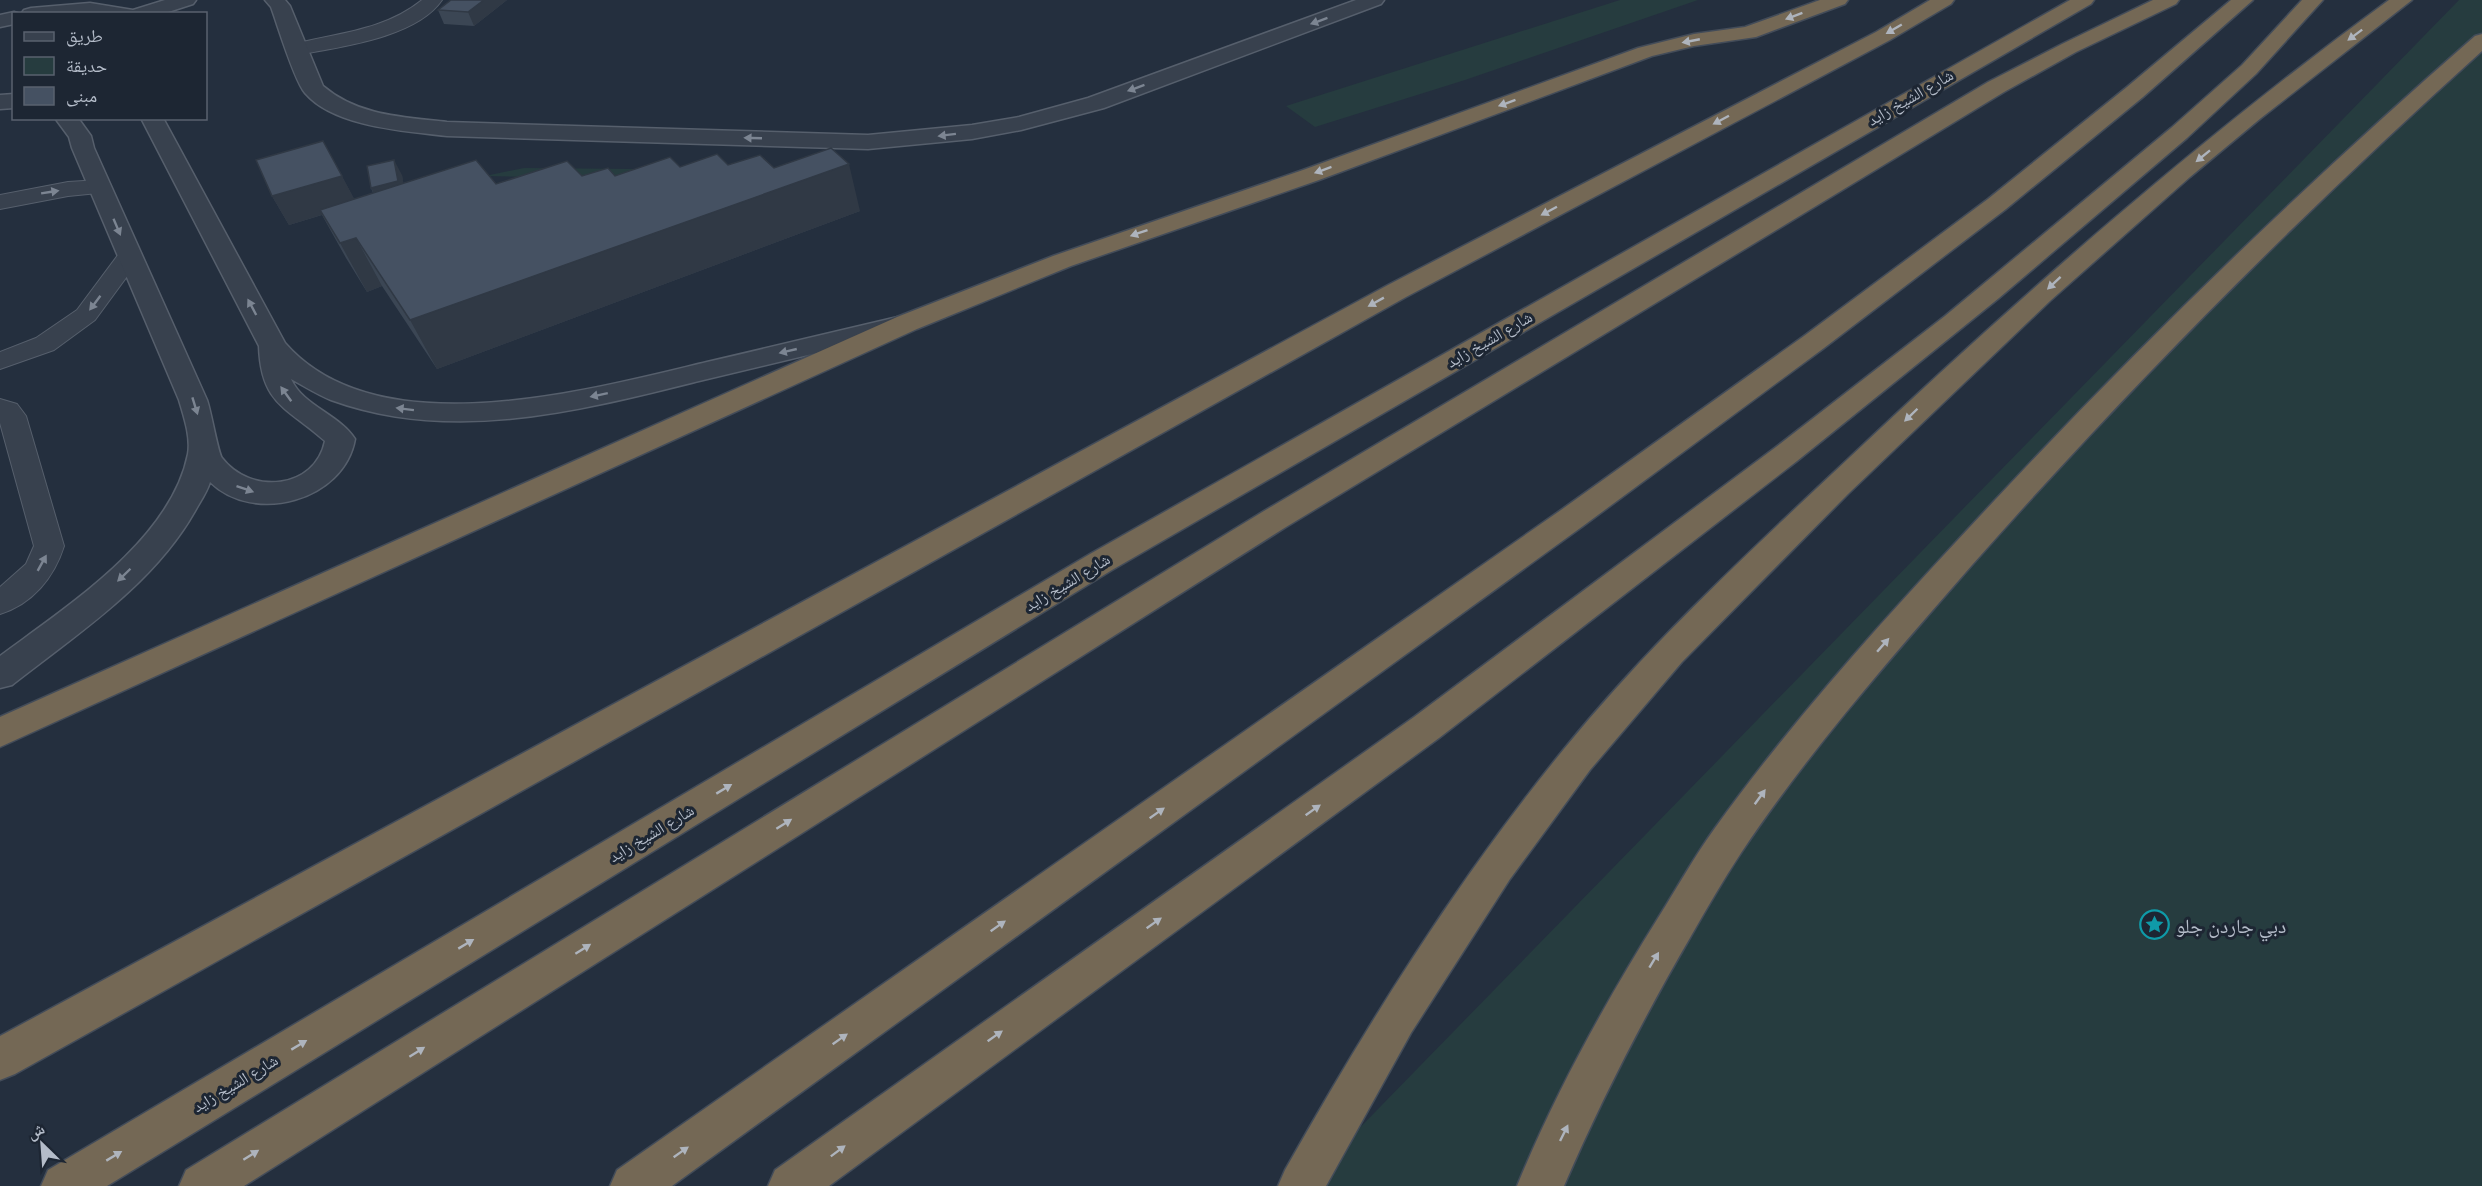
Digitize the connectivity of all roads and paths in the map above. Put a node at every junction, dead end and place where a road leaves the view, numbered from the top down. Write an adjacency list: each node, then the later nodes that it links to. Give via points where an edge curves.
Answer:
1 (186, 0): 14 (street)
2 (274, 0): 16 (street)
3 (433, 0): 16 (lane, via 401,22)
4 (1374, 0): 16 (street, one-way to 16, via 1060,114 972,132 868,142 447,129 386,122 360,116 325,99 313,89)
5 (1838, 0): 22 (highway, one-way to 22, via 1749,33 1645,52 1311,175 1105,245)
6 (1944, 0): 30 (highway, one-way to 30, via 1883,36 1387,296)
7 (2084, 0): 31 (highway, شارع الشيخ زايد, one-way to 7, via 1101,561)
8 (2169, 0): 32 (highway, one-way to 8, via 1275,519 1996,87)
9 (2243, 0): 33 (highway, one-way to 9, via 1814,342 1997,204)
10 (2313, 0): 34 (highway, one-way to 10, via 1366,772 1684,535 2045,248 2226,93)
11 (2402, 0): 35 (highway, one-way to 35, via 2187,169 2062,276 1927,400 1674,648 1578,758 1479,892 1372,1057)
12 (40, 12): 13 (street, via 74,8)
13 (119, 12)
14 (147, 12)
15 (2482, 40): 36 (highway, one-way to 15, via 1645,976 1725,845 1808,733 2021,490 2170,334 2392,118)
16 (297, 49)
17 (68, 120): 19 (street, via 80,136)
18 (153, 120): 23 (street, one-way to 18)
19 (100, 187): 20 (lane, one-way to 19); 21 (street, one-way to 21)
20 (0, 202)
21 (130, 256): 24 (lane, one-way to 24, via 86,315 45,344); 26 (street, one-way to 26, via 193,400)
22 (907, 323): 23 (street, one-way to 23, via 619,391 541,407 491,412 443,413 358,400 321,386 293,368); 29 (highway)
23 (273, 346): 26 (street, one-way to 23, via 211,468 225,481 268,496 298,488 324,473 338,455 340,439 295,406 283,392 275,376)
24 (0, 361)
25 (0, 408): 27 (lane, one-way to 25, via 33,579 45,562 49,546 12,416)
26 (203, 452): 28 (street, one-way to 28, via 194,484 174,519 144,556 104,594)
27 (0, 602)
28 (0, 675)
29 (0, 733)
30 (0, 1059)
31 (64, 1186)
32 (202, 1186)
33 (633, 1186)
34 (791, 1186)
35 (1301, 1186)
36 (1540, 1186)

